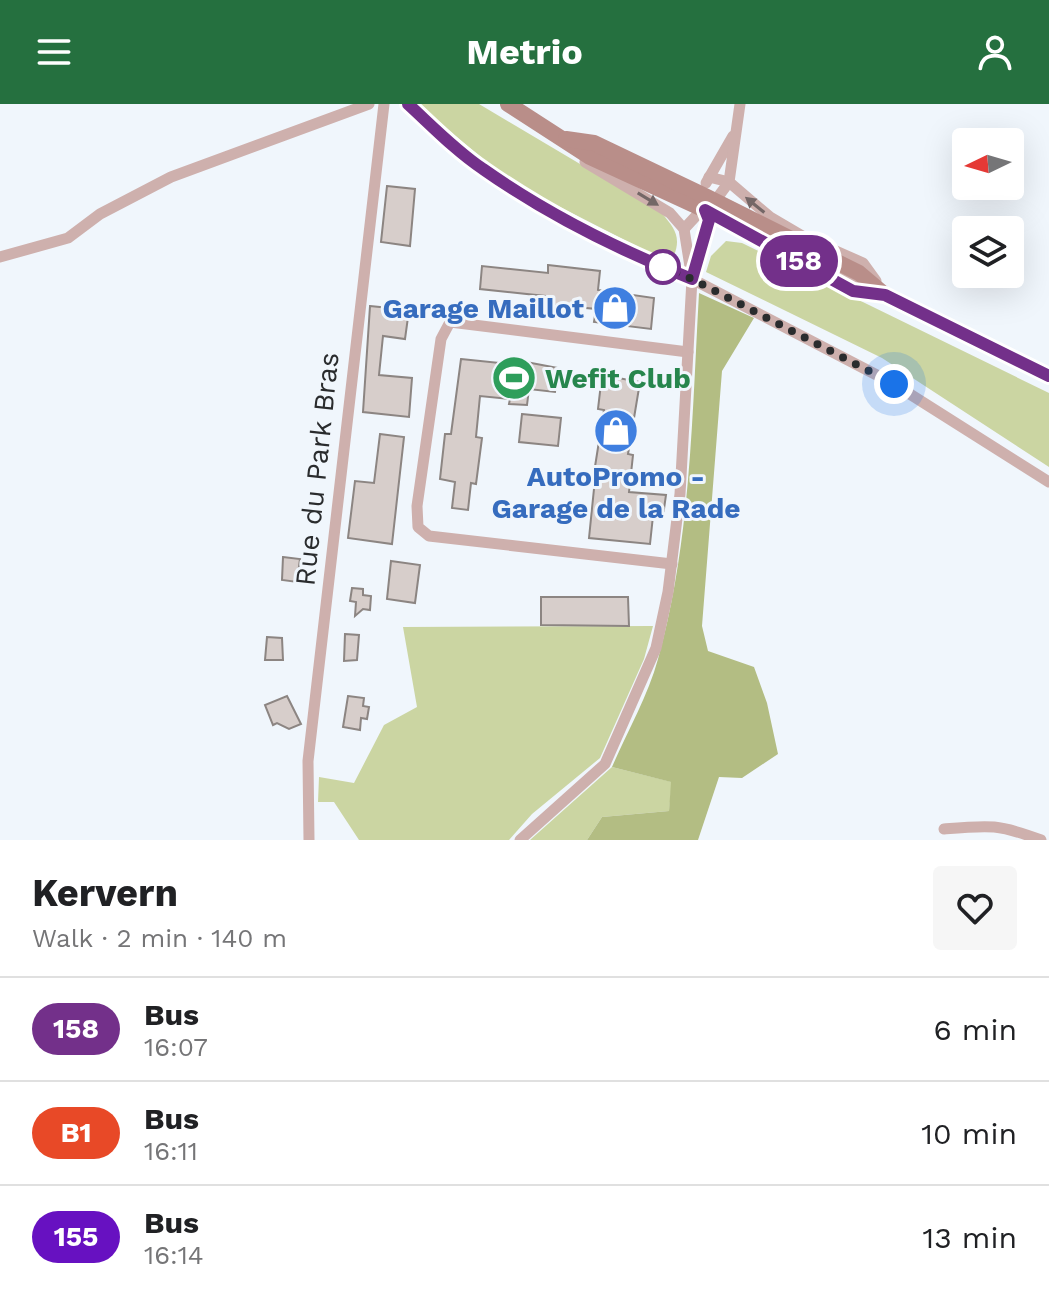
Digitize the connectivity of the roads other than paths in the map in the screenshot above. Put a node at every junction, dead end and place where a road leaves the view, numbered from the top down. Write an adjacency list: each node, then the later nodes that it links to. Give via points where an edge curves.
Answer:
1 (369, 104): 12 (street, via 171,177 100,214 68,238)
2 (384, 104): 21 (street, Rue du Park Bras, via 308,761)
3 (408, 104): 13 (street, via 480,167 532,202)
4 (508, 104): 7 (main road)
5 (740, 104): 6 (street)
6 (734, 135): 8 (street); 9 (street)
7 (566, 139): 10 (main road, via 594,143); 11 (street, one-way to 11, via 579,158 670,213)
8 (709, 177): 9 (street); 10 (street, via 704,188)
9 (729, 182): 10 (street); 14 (street, one-way to 9, via 863,263 770,217)
10 (708, 203): 11 (street); 13 (street, via 709,220); 14 (main road, via 859,273)
11 (684, 229): 13 (street)
12 (0, 257)
13 (692, 279): 15 (street); 17 (street, via 894,384)
14 (885, 295): 16 (main road)
15 (688, 352): 18 (street); 18 (street, via 450,322 441,339 417,506 418,527 429,536)
16 (1049, 376)
17 (1049, 482)
18 (672, 564): 22 (street, via 656,648 605,764)
19 (944, 829): 20 (street, via 993,825)
20 (1010, 834): 23 (street)
21 (309, 840)
22 (520, 840)
23 (1041, 840)

